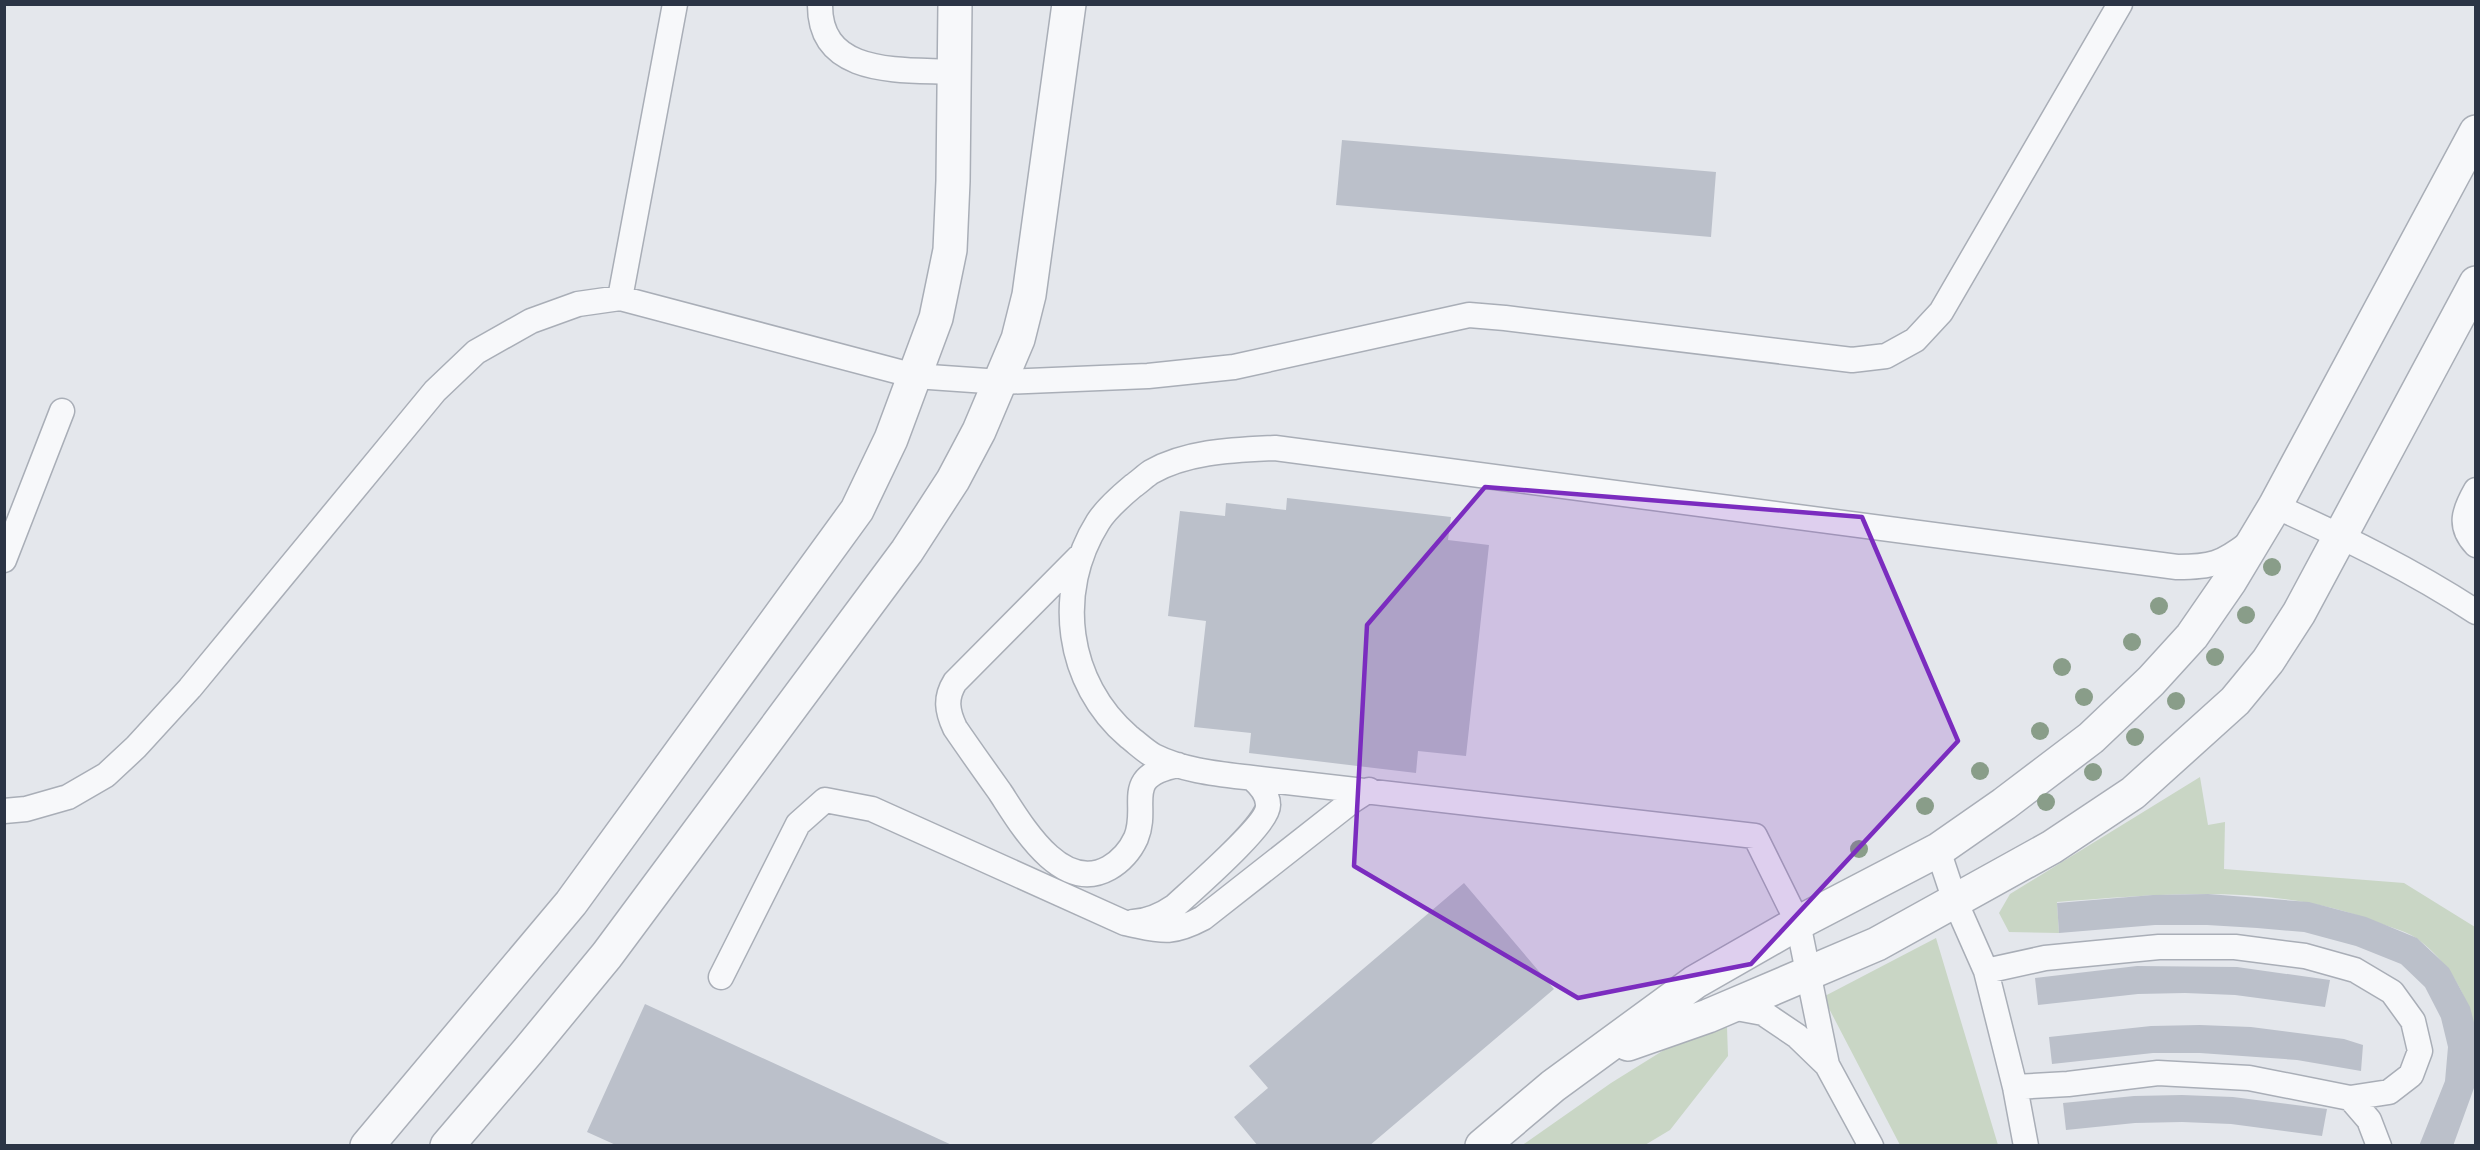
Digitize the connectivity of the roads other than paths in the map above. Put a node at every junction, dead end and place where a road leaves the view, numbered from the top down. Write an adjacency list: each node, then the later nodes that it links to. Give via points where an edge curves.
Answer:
1 (675, 4): 9 (lane)
2 (820, 4): 6 (lane, via 827,36 852,61 868,66)
3 (954, 4): 6 (street)
4 (1069, 4): 11 (street, via 1029,295 1018,339)
5 (2120, 4): 11 (lane, via 1941,312 1915,340 1886,356 1852,360 1469,315 1234,367 1148,376)
6 (954, 72): 10 (street, via 950,250 936,318)
7 (2475, 132): 14 (street)
8 (2475, 283): 15 (street)
9 (620, 298): 10 (lane); 24 (lane, via 578,304 531,321 476,352 435,391 190,688 129,754 106,775 68,797)
10 (915, 376): 11 (lane); 37 (street, via 857,510 571,903)
11 (1001, 382): 38 (street, via 953,480 907,551 607,955)
12 (62, 411): 19 (lane)
13 (2475, 490): 17 (lane, via 2463,519)
14 (2275, 506): 15 (lane); 16 (street)
15 (2341, 536): 20 (lane, via 2439,588); 26 (street, via 2299,613 2235,701 2133,793 2052,846)
16 (2253, 540): 18 (lane, via 2226,561 2204,567 2177,567 1275,448 1189,456 1150,472 1098,521); 25 (street, via 2192,636 2151,681 2091,738)
17 (2475, 545)
18 (1082, 554): 21 (lane, via 1072,589 1070,621 1082,673 1096,701 1116,725 1154,756); 21 (lane, via 955,682 948,693 951,721 1036,846 1071,871 1092,874 1115,865 1137,836 1139,794 1144,784 1154,773)
19 (4, 560)
20 (2475, 612)
21 (1178, 765): 22 (lane)
22 (1252, 778): 23 (lane); 27 (lane, via 1260,785 1269,806 1252,833 1175,906 1145,921)
23 (1369, 790): 27 (lane, via 1183,929 1162,931); 28 (lane, via 1755,836)
24 (4, 811)
25 (1938, 850): 26 (lane); 28 (street)
26 (1955, 901): 29 (lane); 30 (street, via 1877,944)
27 (1125, 923): 31 (lane, via 872,809 825,800 798,824)
28 (1798, 923): 30 (lane); 33 (street, via 1695,982)
29 (1986, 971): 35 (lane); 36 (lane, via 2045,958 2159,947 2235,947 2305,956 2355,970 2392,992 2413,1021 2420,1051 2411,1075 2389,1092)
30 (1810, 974): 32 (street); 34 (lane)
31 (721, 977)
32 (1731, 1007): 33 (street); 34 (lane, via 1763,1013 1797,1036)
33 (1598, 1054): 39 (street)
34 (1827, 1065): 40 (lane)
35 (2015, 1087): 36 (lane, via 2158,1073 2249,1078); 41 (lane)
36 (2350, 1098): 42 (lane, via 2369,1120)
37 (367, 1146)
38 (447, 1146)
39 (1482, 1146)
40 (1871, 1146)
41 (2026, 1146)
42 (2379, 1146)

